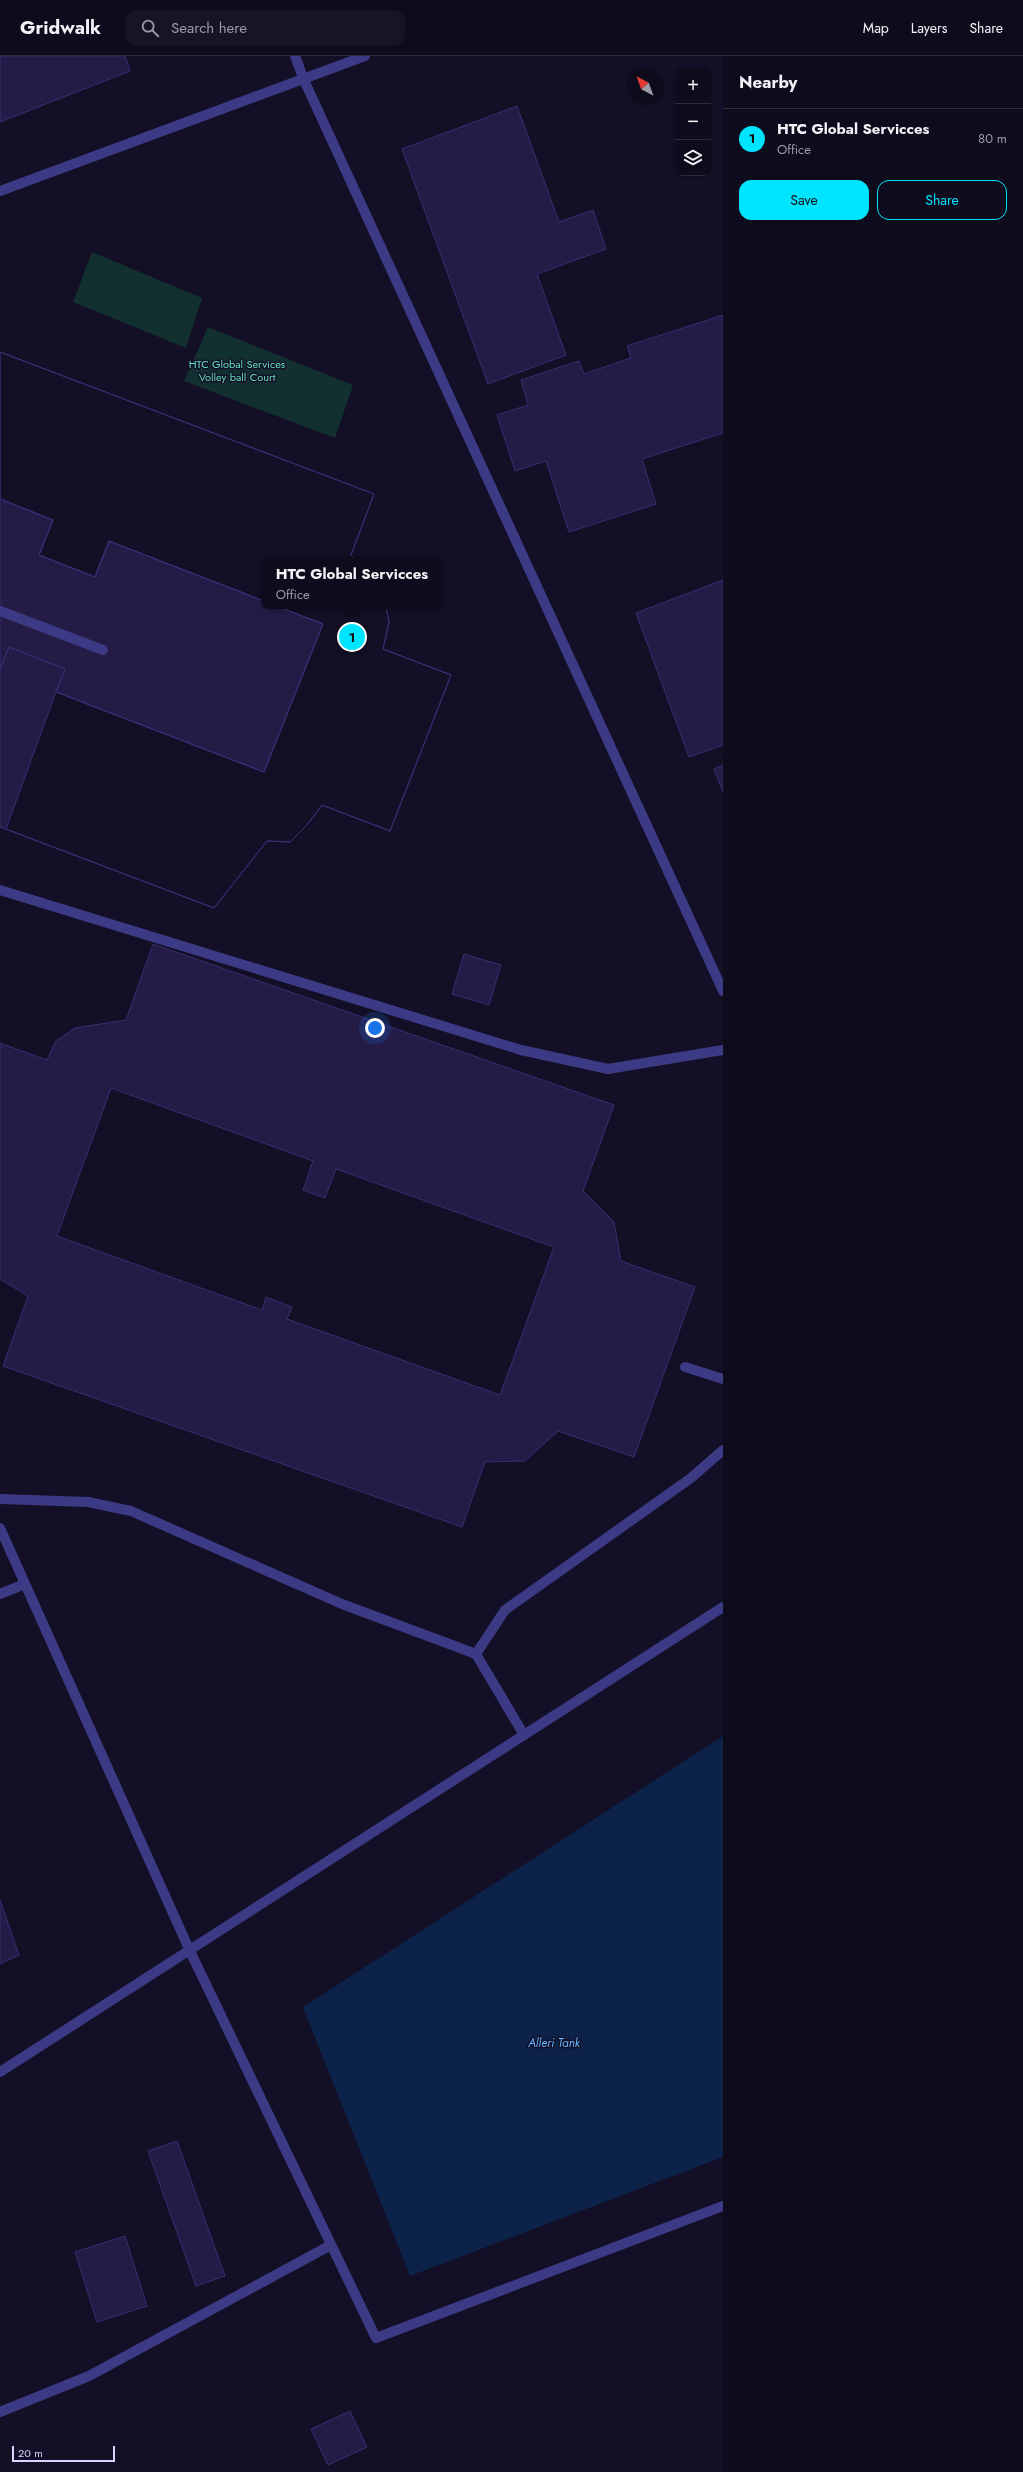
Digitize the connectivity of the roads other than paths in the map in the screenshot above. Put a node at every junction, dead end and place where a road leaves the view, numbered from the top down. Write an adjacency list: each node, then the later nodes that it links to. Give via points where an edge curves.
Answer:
1 (295, 56): 3 (lane)
2 (364, 56): 3 (lane)
3 (304, 80): 4 (lane); 8 (lane)
4 (0, 191)
5 (0, 611): 6 (lane)
6 (103, 650)
7 (0, 890): 9 (lane, via 528,1052 608,1069)
8 (723, 991)
9 (723, 1050)
10 (684, 1367): 11 (lane)
11 (723, 1379)
12 (723, 1450): 18 (lane, via 691,1478 505,1610)
13 (0, 1499): 18 (lane, via 88,1502 131,1511 342,1604)
14 (0, 1528): 15 (lane)
15 (25, 1584): 16 (lane); 20 (lane)
16 (0, 1594)
17 (723, 1607): 19 (lane)
18 (476, 1654): 19 (lane)
19 (524, 1735): 20 (lane)
20 (188, 1949): 21 (lane); 23 (lane)
21 (0, 2072)
22 (723, 2206): 23 (lane, via 376,2338)
23 (331, 2245): 24 (lane, via 89,2376)
24 (0, 2412)

